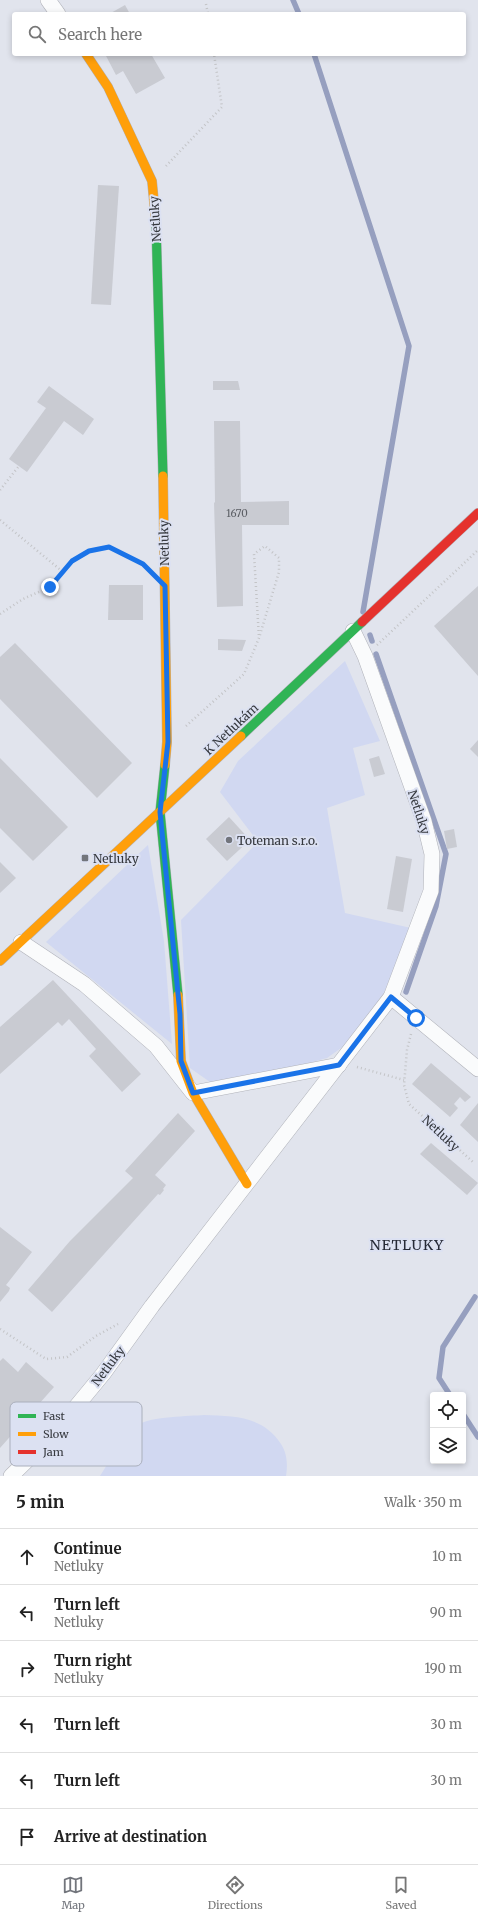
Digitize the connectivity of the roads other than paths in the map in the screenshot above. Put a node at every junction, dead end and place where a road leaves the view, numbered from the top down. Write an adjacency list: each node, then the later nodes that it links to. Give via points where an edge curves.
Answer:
1 (48, 0): 2 (street)
2 (57, 12)
3 (87, 56): 6 (street, Netluky, via 108,87 152,180 156,214 168,742)
4 (478, 513): 5 (street, K Netlukám)
5 (353, 631): 6 (street, K Netlukám); 9 (street, Netluky, via 365,656 424,821 432,854 431,891)
6 (160, 812): 7 (street, K Netlukám); 12 (street, Netluky, via 180,1014 181,1061)
7 (21, 942): 8 (street, K Netlukám); 12 (street, Netluky, via 84,984 156,1046)
8 (0, 961)
9 (391, 997): 10 (street, Netluky); 11 (street)
10 (339, 1065): 12 (street); 13 (street, Netluky)
11 (478, 1069)
12 (193, 1093): 13 (street, Netluky)
13 (247, 1184): 14 (street, Netluky)
14 (80, 1402)
15 (21, 1466): 16 (street, Netluky)
16 (11, 1476)

